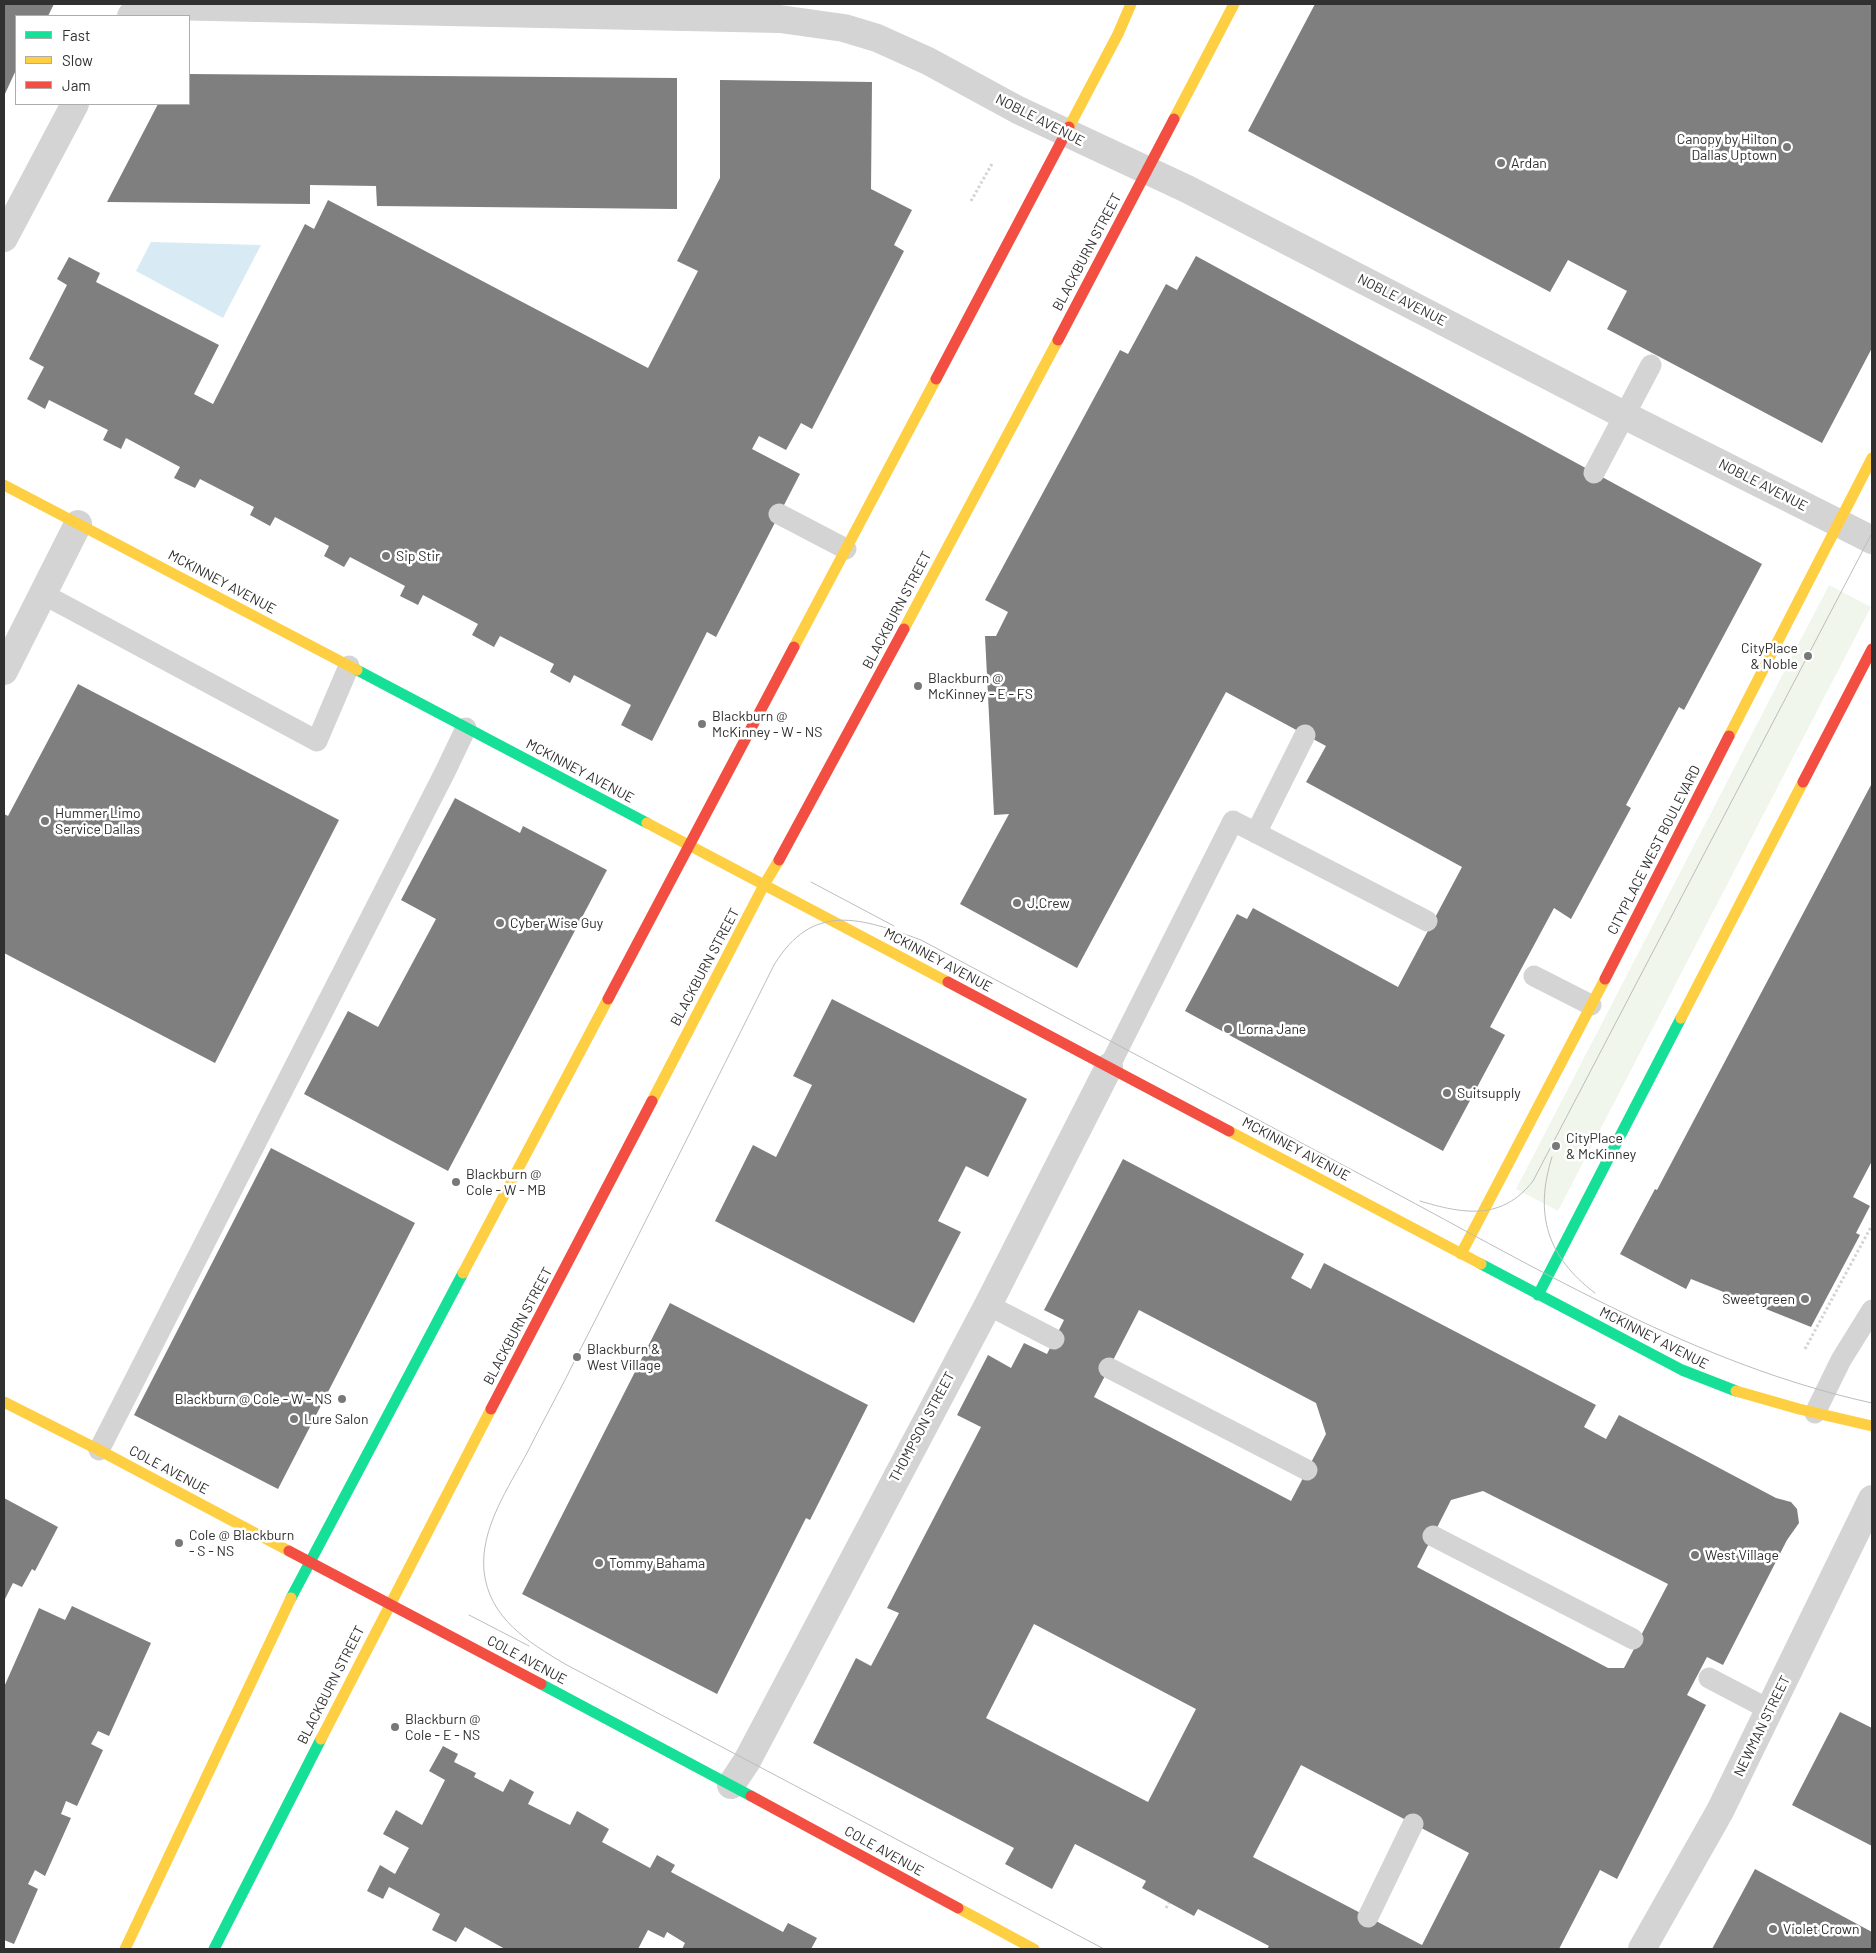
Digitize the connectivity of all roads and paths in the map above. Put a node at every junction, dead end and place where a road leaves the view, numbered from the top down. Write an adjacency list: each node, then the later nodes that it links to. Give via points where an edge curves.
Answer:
1 (1131, 4): 7 (street)
2 (1234, 4): 9 (street, BLACKBURN STREET)
3 (574, 9): 4 (street, NOBLE AVENUE); 5 (street, NOBLE AVENUE, via 163,6)
4 (673, 10): 7 (street, NOBLE AVENUE, via 780,19 844,28 878,38)
5 (133, 15)
6 (74, 105): 11 (street)
7 (1066, 133): 9 (street, NOBLE AVENUE); 21 (street)
8 (993, 162): 10 (path)
9 (1147, 172): 13 (street, NOBLE AVENUE, via 1187,189); 30 (street, BLACKBURN STREET, via 794,835)
10 (971, 202)
11 (6, 230)
12 (1651, 365): 13 (lane)
13 (1624, 415): 15 (lane); 19 (street, NOBLE AVENUE)
14 (1872, 458): 19 (street, CITYPLACE WEST BOULEVARD)
15 (1594, 473)
16 (4, 485): 18 (street, MCKINNEY AVENUE)
17 (779, 514): 21 (lane)
18 (78, 524): 22 (street); 24 (street, MCKINNEY AVENUE)
19 (1839, 524): 20 (street, NOBLE AVENUE); 33 (street, CITYPLACE WEST BOULEVARD)
20 (1872, 540)
21 (846, 549): 29 (street)
22 (43, 594): 24 (lane, via 317,741); 25 (street)
23 (1872, 649): 37 (street)
24 (349, 666): 26 (street, MCKINNEY AVENUE)
25 (4, 671)
26 (466, 728): 29 (street, MCKINNEY AVENUE); 46 (lane)
27 (1305, 735): 28 (lane)
28 (1256, 833): 31 (lane); 34 (lane, via 1233,822)
29 (689, 845): 30 (street, MCKINNEY AVENUE); 50 (street)
30 (764, 885): 34 (street, MCKINNEY AVENUE); 51 (street, BLACKBURN STREET)
31 (1427, 921)
32 (1534, 976): 33 (lane)
33 (1591, 1005): 36 (street, CITYPLACE WEST BOULEVARD)
34 (1109, 1067): 36 (street, MCKINNEY AVENUE); 38 (street, THOMPSON STREET)
35 (1872, 1225): 41 (path)
36 (1461, 1254): 37 (street, MCKINNEY AVENUE)
37 (1538, 1295): 44 (street, MCKINNEY AVENUE, via 1714,1384)
38 (988, 1305): 40 (lane); 55 (street, THOMPSON STREET, via 747,1761)
39 (1872, 1310): 44 (lane, via 1841,1360)
40 (1054, 1340)
41 (1805, 1349)
42 (1109, 1368): 47 (lane)
43 (4, 1402): 46 (street, COLE AVENUE)
44 (1815, 1413): 45 (street, MCKINNEY AVENUE)
45 (1872, 1426)
46 (99, 1450): 50 (street, COLE AVENUE)
47 (1307, 1470)
48 (1872, 1498): 54 (street, NEWMAN STREET)
49 (1433, 1536): 52 (lane)
50 (310, 1562): 51 (street, COLE AVENUE); 60 (street, via 260,1658)
51 (389, 1604): 55 (street, COLE AVENUE); 61 (street, BLACKBURN STREET)
52 (1633, 1639)
53 (1709, 1678): 54 (lane)
54 (1770, 1710): 63 (street, NEWMAN STREET, via 1720,1811)
55 (731, 1785): 62 (street, COLE AVENUE)
56 (1413, 1824): 59 (lane)
57 (1169, 1903): 58 (path)
58 (1166, 1908)
59 (1368, 1917)
60 (125, 1949)
61 (214, 1949)
62 (1034, 1949)
63 (1642, 1949)

